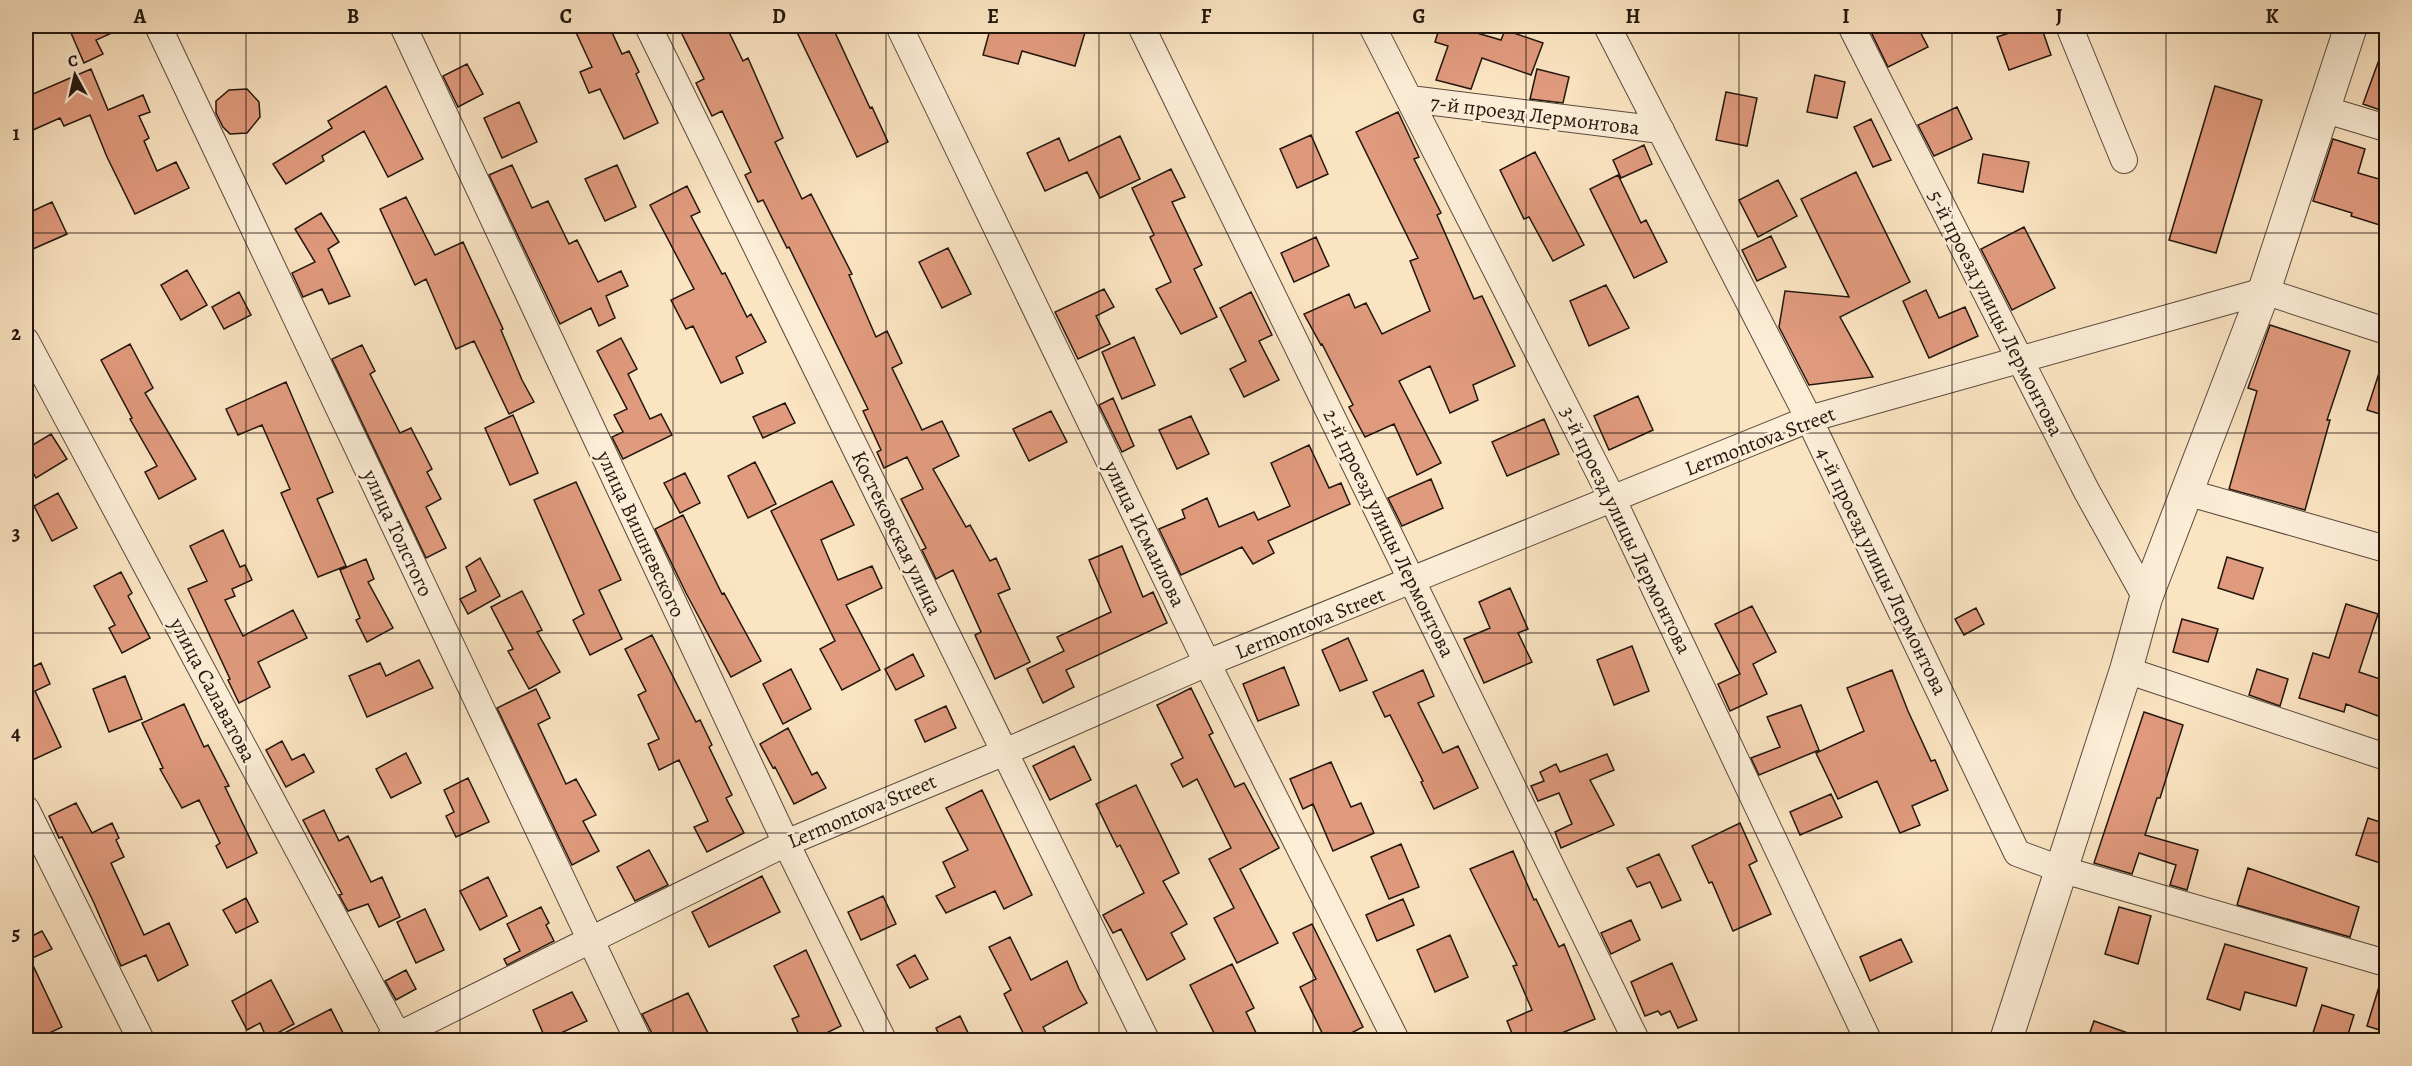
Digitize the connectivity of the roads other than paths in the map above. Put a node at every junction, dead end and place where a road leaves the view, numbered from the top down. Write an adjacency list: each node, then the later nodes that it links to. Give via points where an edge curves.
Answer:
1 (158, 26): 33 (street, улица Толстого)
2 (403, 26): 31 (street, улица Вишневского)
3 (648, 26): 28 (street, Костековская улица)
4 (899, 26): 26 (street, улица Исмаилова)
5 (1141, 26): 24 (street, 2-й проезд улицы Лермонтова)
6 (1372, 26): 11 (street, 3-й проезд улицы Лермонтова)
7 (1607, 26): 14 (street, 4-й проезд улицы Лермонтова)
8 (1851, 26): 19 (street, 5-й проезд улицы Лермонтова)
9 (2069, 26): 15 (street)
10 (2350, 26): 12 (street)
11 (1410, 99): 14 (street, 7-й проезд Лермонтова); 22 (street, 3-й проезд улицы Лермонтова)
12 (2324, 109): 13 (street); 16 (street)
13 (2386, 128)
14 (1661, 130): 20 (street, 4-й проезд улицы Лермонтова)
15 (2124, 160)
16 (2264, 291): 17 (street); 19 (street, Lermontova Street); 21 (street)
17 (2386, 331)
18 (26, 341): 35 (street, улица Салаватова)
19 (2020, 360): 20 (street, Lermontova Street); 25 (street, 5-й проезд улицы Лермонтова)
20 (1809, 419): 22 (street, Lermontova Street); 32 (street, 4-й проезд улицы Лермонтова, via 2017,853)
21 (2186, 492): 23 (street); 25 (street)
22 (1612, 498): 24 (street, Lermontova Street); 42 (street, 3-й проезд улицы Лермонтова)
23 (2386, 549)
24 (1412, 582): 26 (street, Lermontova Street); 41 (street, 2-й проезд улицы Лермонтова)
25 (2146, 598): 27 (street)
26 (1207, 663): 28 (street, Lermontova Street); 40 (street, улица Исмаилова)
27 (2126, 670): 29 (street); 32 (street)
28 (1005, 752): 31 (street, Lermontova Street); 39 (street, Костековская улица)
29 (2386, 757)
30 (26, 809): 36 (street)
31 (786, 843): 33 (street, Lermontova Street); 38 (street, улица Вишневского)
32 (2060, 869): 34 (street, 4-й проезд улицы Лермонтова); 43 (street)
33 (591, 940): 35 (street, Lermontova Street); 37 (street, улица Толстого)
34 (2386, 963)
35 (396, 1039)
36 (141, 1041)
37 (638, 1041)
38 (883, 1041)
39 (1146, 1041)
40 (1396, 1041)
41 (1636, 1041)
42 (1868, 1041)
43 (2006, 1041)

